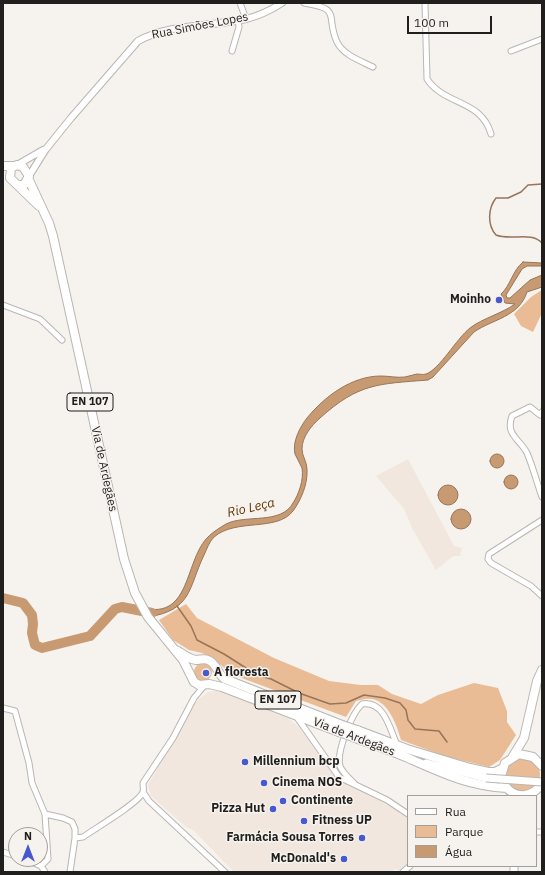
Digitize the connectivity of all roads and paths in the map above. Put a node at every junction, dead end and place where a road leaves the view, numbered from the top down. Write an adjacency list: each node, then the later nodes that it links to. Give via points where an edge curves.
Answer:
1 (240, 3): 5 (street)
2 (282, 3): 5 (street, Rua Simões Lopes, via 269,11)
3 (304, 3): 10 (street, via 329,10 333,16 338,42 343,50)
4 (425, 3): 11 (street, via 427,79 442,94 475,109)
5 (246, 19): 6 (street, Rua Simões Lopes)
6 (238, 20): 9 (street, via 239,27); 12 (street, Rua Simões Lopes, via 185,27 152,34 138,41)
7 (542, 40): 8 (street)
8 (511, 51)
9 (232, 52)
10 (373, 67)
11 (491, 134)
12 (46, 149): 14 (street, Rua Simões Lopes); 16 (street, Rua Simões Lopes)
13 (3, 166): 14 (main road)
14 (15, 166): 16 (main road, EN 107, via 23,167); 17 (main road, via 10,171)
15 (3, 176): 17 (main road, EN 107)
16 (29, 178): 17 (main road, via 24,185); 18 (main road, Via de Ardegães / EN 107)
17 (15, 183): 18 (main road, Via de Ardegães / EN 107)
18 (44, 211): 25 (main road, Via de Ardegães / EN 107, via 53,236 124,559 135,593 155,627)
19 (3, 305): 20 (street, via 40,319)
20 (62, 340)
21 (541, 414): 22 (street, via 530,408 512,416 510,423 513,436 527,452)
22 (542, 497)
23 (542, 520): 24 (street, via 489,554 488,559 490,563 531,586)
24 (542, 596)
25 (171, 646): 26 (main road, Via de Ardegães / EN 107); 29 (main road, Via de Ardegães / EN 107)
26 (197, 660): 28 (main road, Via de Ardegães / EN 107, via 208,659); 29 (main road, via 193,663)
27 (542, 670): 35 (main road, via 537,681)
28 (217, 671): 30 (main road, via 216,676); 33 (main road, Via de Ardegães / EN 107, via 225,679)
29 (190, 673): 30 (main road, Via de Ardegães / EN 107, via 194,682)
30 (207, 685): 32 (main road, Via de Ardegães / EN 107, via 222,687); 45 (street, via 194,698 143,783)
31 (4, 709): 49 (street, via 16,711 32,783)
32 (295, 715): 33 (main road, Via de Ardegães / EN 107); 43 (street, via 339,777)
33 (340, 728): 34 (main road, Via de Ardegães / EN 107, bridge)
34 (355, 734): 36 (main road, Via de Ardegães / EN 107); 37 (main road, Via de Ardegães / EN 107)
35 (524, 738): 38 (main road); 39 (main road)
36 (398, 746): 37 (main road, Via de Ardegães / EN 107); 43 (street, via 384,715 377,706 370,703 362,704 352,719 339,756 340,766)
37 (408, 754): 41 (main road, Via de Ardegães / EN 107, via 482,771 495,772); 42 (main road, Via de Ardegães / EN 107, bridge, via 456,771 486,778); 46 (main road, Via de Ardegães / EN 107, via 448,776)
38 (530, 755): 39 (main road); 40 (main road)
39 (514, 756): 41 (main road)
40 (542, 766)
41 (503, 768): 46 (main road, via 503,780)
42 (542, 782): 47 (main road)
43 (357, 784): 48 (street)
44 (542, 790): 47 (main road)
45 (143, 792): 51 (street, via 131,806 83,837); 53 (street, via 149,801)
46 (509, 792): 47 (main road, Via de Ardegães)
47 (527, 795)
48 (407, 813)
49 (45, 814): 50 (street); 51 (street, via 72,822)
50 (46, 827)
51 (75, 838): 52 (street)
52 (70, 872)
53 (225, 872)

